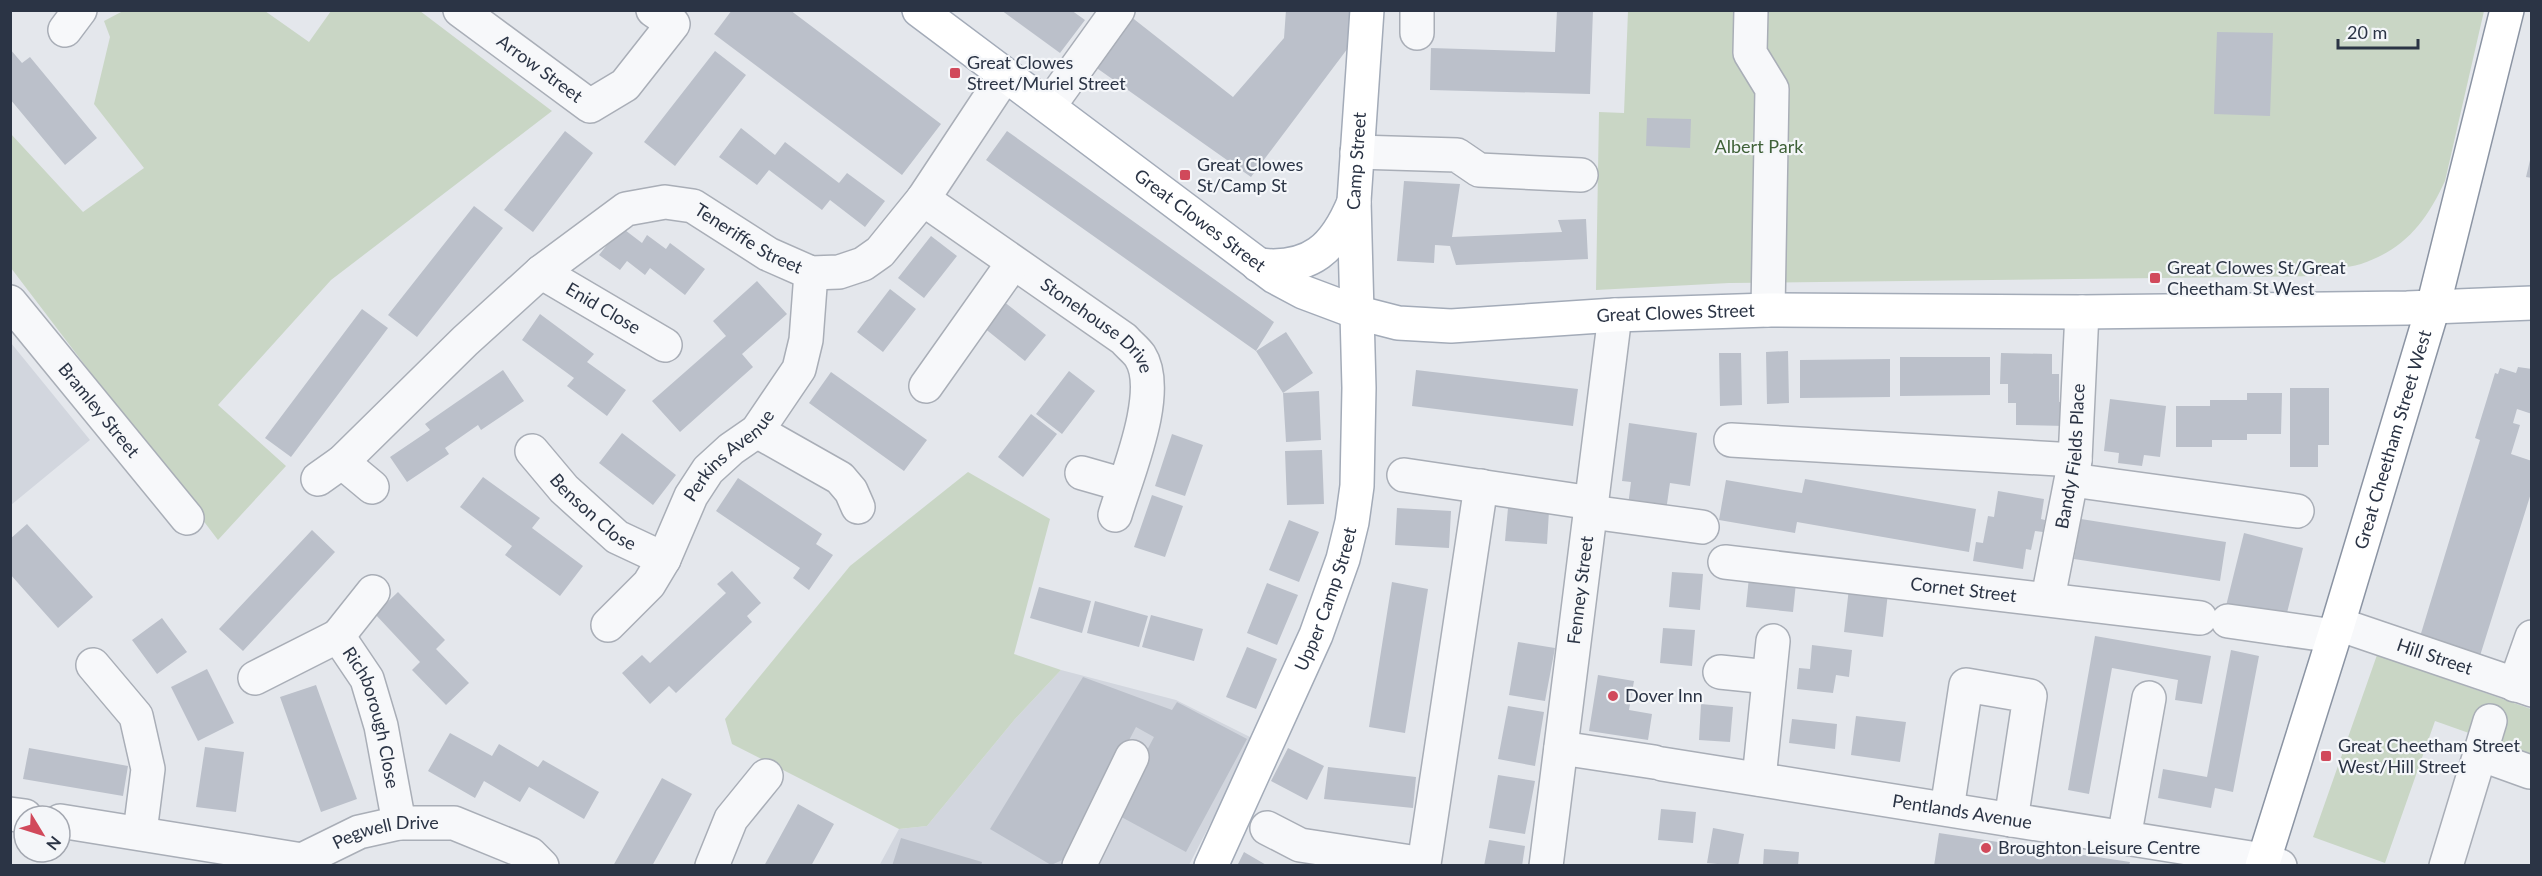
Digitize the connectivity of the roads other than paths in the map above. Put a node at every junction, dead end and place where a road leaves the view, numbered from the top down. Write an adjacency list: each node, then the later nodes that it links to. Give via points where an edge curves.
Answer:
1 (460, 10): 2 (street, Arrow Street, via 590,106 625,85 673,24)
2 (653, 10)
3 (1118, 10): 9 (street)
4 (1367, 10): 10 (main road, Camp Street)
5 (1751, 10): 21 (street, via 1750,53 1772,89)
6 (2507, 10): 20 (main road, Great Cheetham Street West)
7 (930, 14): 8 (main road, Great Clowes Street)
8 (1005, 75): 9 (main road, Great Clowes Street); 12 (street, Teneriffe Street)
9 (1049, 106): 15 (main road, Great Clowes Street)
10 (1358, 152): 11 (street, via 1457,155 1479,170); 13 (main road, Camp Street)
11 (1581, 175)
12 (922, 199): 14 (street, Stonehouse Drive); 17 (street, Teneriffe Street, via 880,252 863,264 839,272)
13 (1354, 201): 15 (main road, via 1345,224 1320,254 1290,266); 23 (main road, Camp Street)
14 (1013, 262): 26 (street); 31 (street, Stonehouse Drive, via 1124,339 1141,357 1148,404 1119,500)
15 (1258, 265): 23 (main road, Great Clowes Street, via 1303,292)
16 (542, 272): 17 (street, Teneriffe Street, via 626,209 665,202 693,206 768,254); 25 (street, Enid Close); 34 (street, Teneriffe Street, via 330,470)
17 (811, 273): 27 (street, Perkins Avenue, via 806,340 799,369)
18 (10, 302): 38 (street, Bramley Street)
19 (2532, 303): 20 (main road, Great Clowes Street)
20 (2433, 307): 22 (main road, Great Clowes Street); 45 (main road, Great Cheetham Street West)
21 (1768, 310): 22 (main road, Great Clowes Street); 24 (main road, Great Clowes Street)
22 (2082, 312): 30 (street, Bandy Fields Place)
23 (1359, 314): 24 (main road, Great Clowes Street, via 1451,326); 74 (main road, Upper Camp Street, via 1357,486 1343,559 1316,635)
24 (1615, 315): 36 (street, Fenney Street)
25 (665, 345)
26 (926, 386)
27 (757, 431): 35 (street, via 840,478); 40 (street, Perkins Avenue, via 708,470 691,496)
28 (1731, 440): 30 (street)
29 (532, 451): 40 (street, Benson Close, via 564,489 608,530)
30 (2074, 470): 37 (street); 43 (street, Bandy Fields Place)
31 (1082, 472)
32 (1404, 475): 33 (street)
33 (1481, 486): 36 (street); 66 (street, via 1424,864 1300,845)
34 (372, 487)
35 (858, 507)
36 (1592, 507): 39 (street); 56 (street, Fenney Street)
37 (2297, 511)
38 (187, 518)
39 (1702, 527)
40 (664, 560): 44 (street, Perkins Avenue, via 649,584)
41 (1725, 562): 43 (street, Cornet Street)
42 (373, 592): 46 (street)
43 (2048, 598): 45 (street, Cornet Street)
44 (608, 625)
45 (2336, 630): 53 (street, Hill Street); 70 (main road, Great Cheetham Street West)
46 (338, 636): 52 (street, Richborough Close); 65 (street, Richborough Close, via 367,679 381,726)
47 (2532, 637): 53 (street)
48 (1773, 641): 51 (street)
49 (93, 665): 67 (street, via 136,716 148,769)
50 (1720, 672): 51 (street)
51 (1769, 677): 61 (street)
52 (255, 678)
53 (2523, 687)
54 (2149, 698): 68 (street)
55 (2490, 721): 57 (street)
56 (1561, 748): 61 (street, Pentlands Avenue); 75 (street, Fenney Street)
57 (2480, 754): 59 (street); 76 (street)
58 (1132, 757): 73 (street)
59 (2530, 772)
60 (766, 776): 72 (street, via 731,819)
61 (1759, 779): 62 (street, Pentlands Avenue)
62 (1947, 809): 63 (street, Pentlands Avenue); 63 (street, via 1966,685 2030,696)
63 (2011, 820): 68 (street, Pentlands Avenue)
64 (72, 823): 67 (street)
65 (399, 823): 69 (street, Pegwell Drive, via 359,832); 71 (street, Pegwell Drive, via 453,823 531,854)
66 (1267, 828)
67 (140, 832): 69 (street)
68 (2124, 838): 70 (street, Pentlands Avenue)
69 (301, 863)
70 (2268, 864)
71 (542, 866)
72 (712, 866)
73 (1079, 866)
74 (1211, 866)
75 (1546, 866)
76 (2446, 866)

